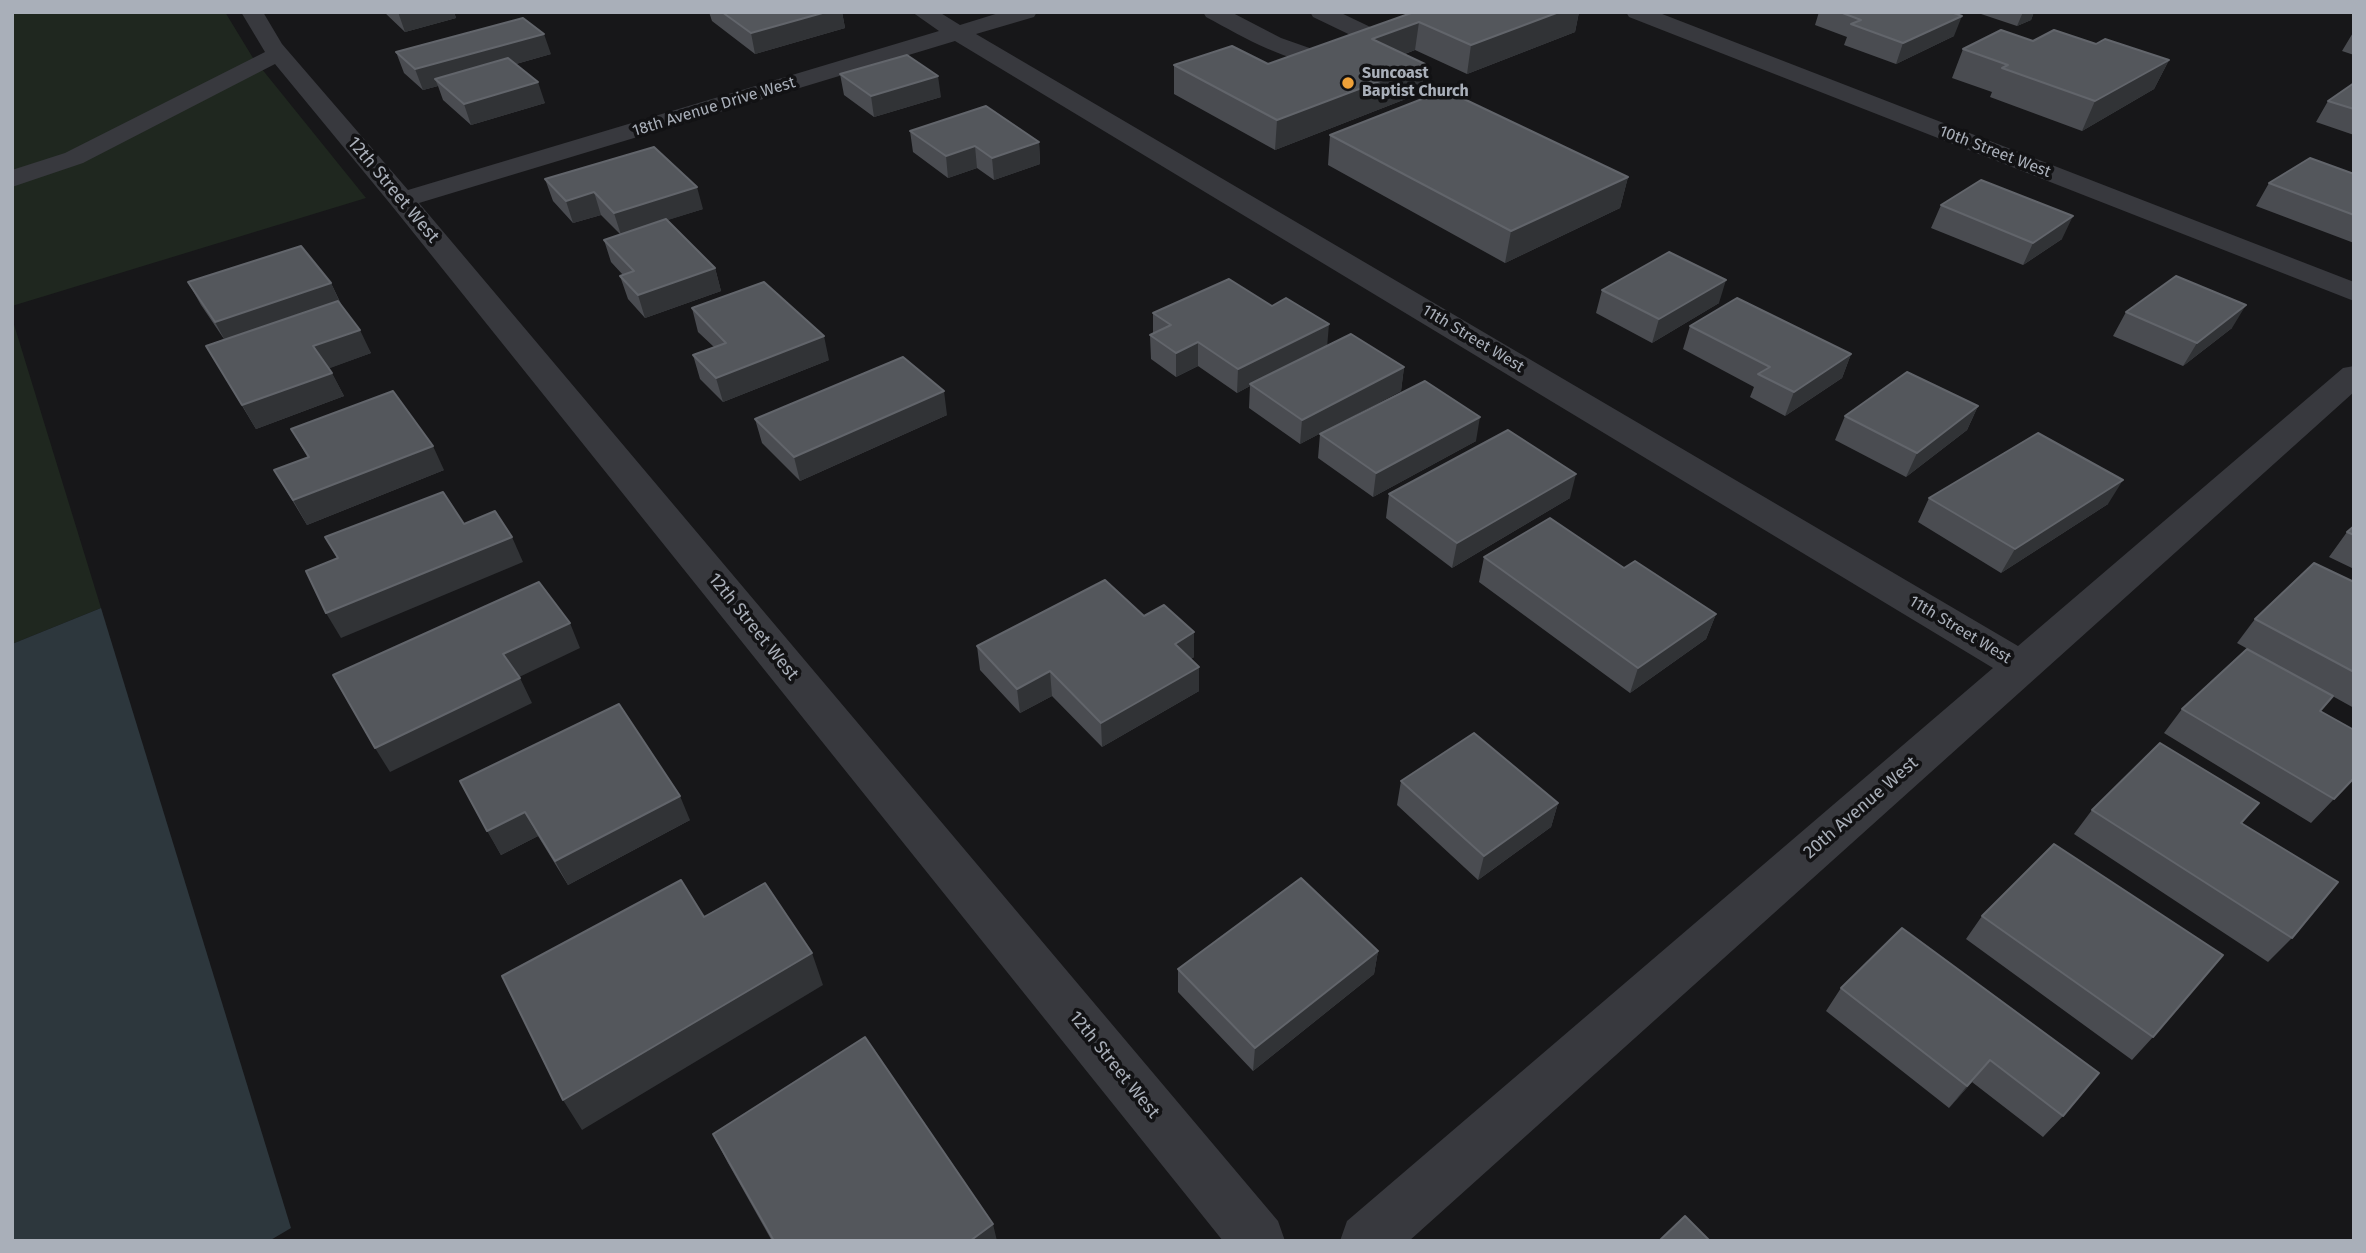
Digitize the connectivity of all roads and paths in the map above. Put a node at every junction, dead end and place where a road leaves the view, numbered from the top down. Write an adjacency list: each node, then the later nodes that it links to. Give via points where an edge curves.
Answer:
1 (252, 12): 10 (street, 12th Street West)
2 (923, 12): 9 (street, 11th Street West)
3 (1026, 12): 9 (street, 18th Avenue Drive West)
4 (1214, 12): 5 (street, via 1291,51 1320,59 1350,57 1379,43)
5 (1321, 12)
6 (1637, 12): 8 (street, 10th Street West)
7 (1703, 18): 8 (street)
8 (1678, 28): 13 (street, 10th Street West)
9 (958, 33): 12 (street, 18th Avenue Drive West); 15 (street, 11th Street West)
10 (278, 54): 11 (street, via 74,158); 12 (street, 12th Street West)
11 (12, 178)
12 (402, 200): 16 (street, 12th Street West)
13 (2354, 292)
14 (2354, 375): 15 (street, 20th Avenue West)
15 (2022, 667): 17 (street, 20th Avenue West)
16 (1258, 1241)
17 (1367, 1241)

